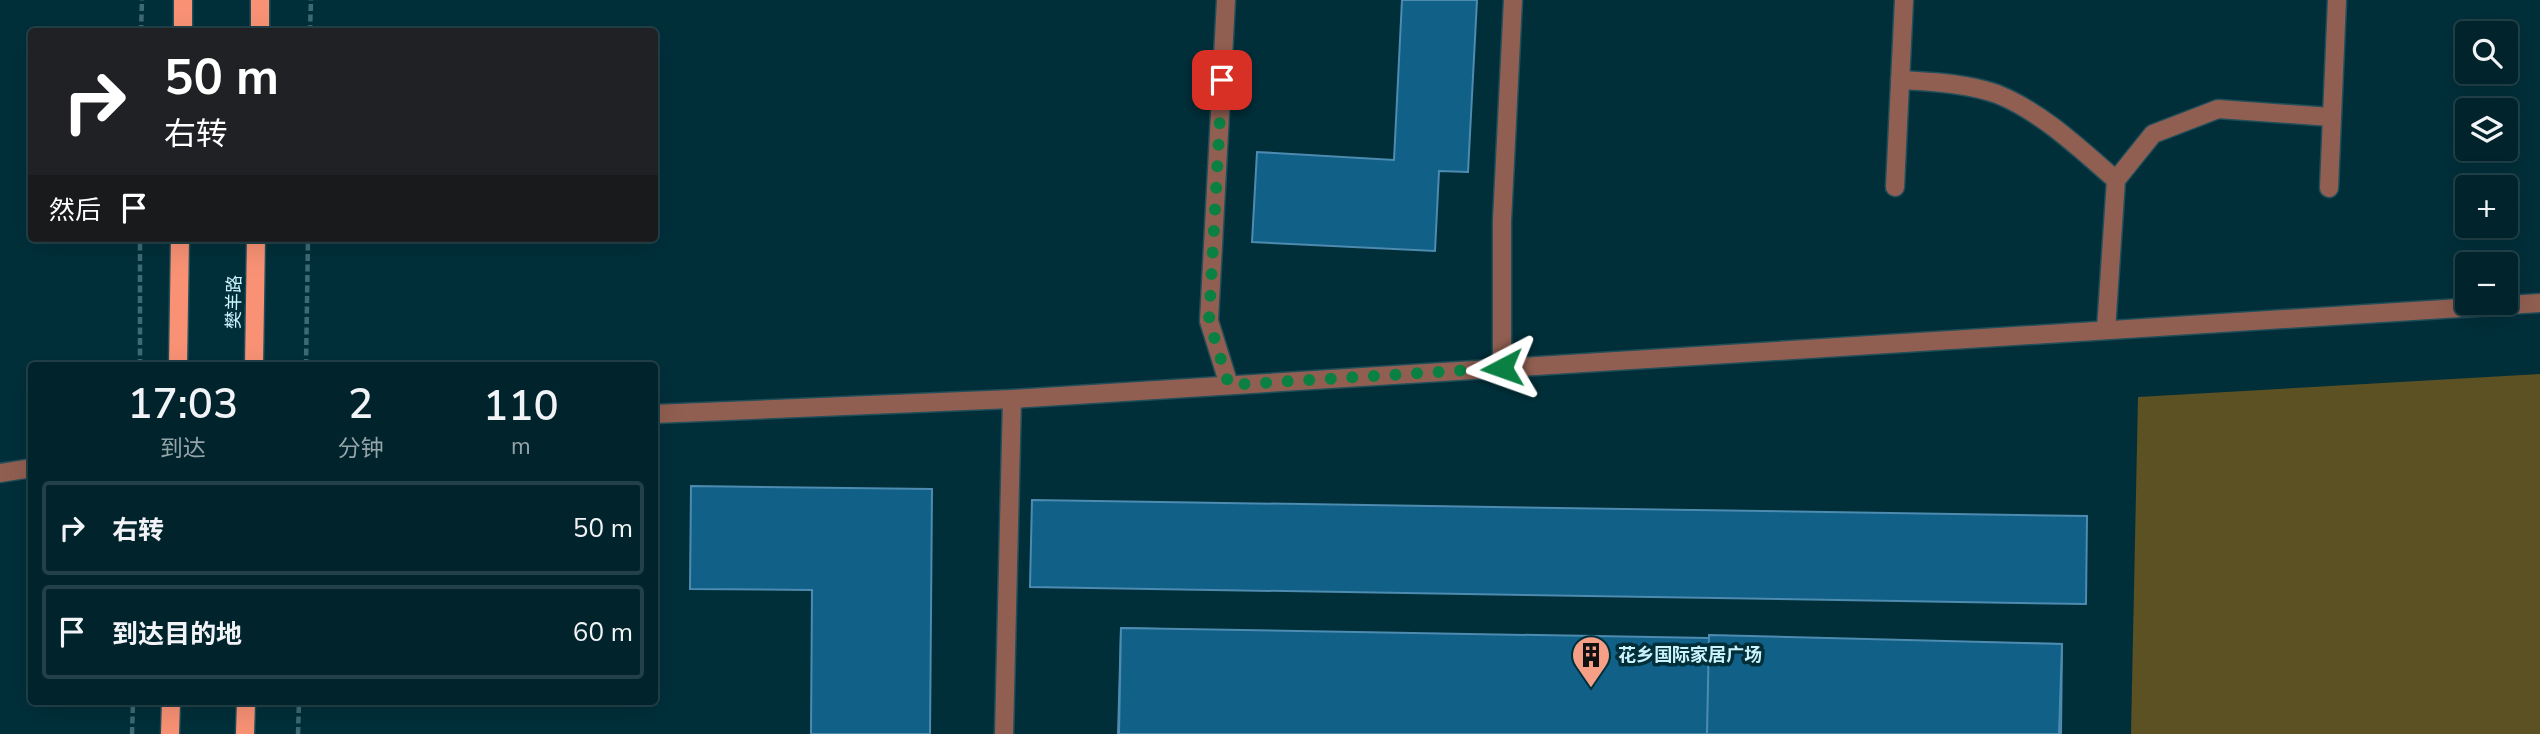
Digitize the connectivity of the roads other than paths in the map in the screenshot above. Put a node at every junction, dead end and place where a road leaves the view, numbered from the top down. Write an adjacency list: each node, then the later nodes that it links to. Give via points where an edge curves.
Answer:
1 (183, 0): 7 (main road)
2 (260, 0): 8 (main road)
3 (1226, 0): 21 (street, via 1209,321)
4 (1513, 0): 20 (street, via 1502,221)
5 (1904, 0): 9 (street)
6 (2337, 0): 10 (street)
7 (183, 28)
8 (260, 28)
9 (1900, 80): 11 (street, via 1947,82 1996,94 2063,134); 12 (street)
10 (2331, 117): 11 (street, via 2218,109 2153,134); 13 (street)
11 (2116, 180): 17 (street)
12 (1895, 187)
13 (2329, 188)
14 (180, 242): 18 (main road)
15 (256, 242): 19 (main road, 樊羊路)
16 (2540, 303): 17 (street)
17 (2106, 330): 20 (street)
18 (178, 362)
19 (254, 362)
20 (1502, 368): 21 (street)
21 (1229, 385): 22 (street)
22 (1012, 399): 23 (street); 30 (street)
23 (658, 414)
24 (28, 469): 25 (street)
25 (0, 473)
26 (171, 705): 28 (main road)
27 (246, 705): 29 (main road)
28 (170, 734)
29 (245, 734)
30 (1004, 734)

